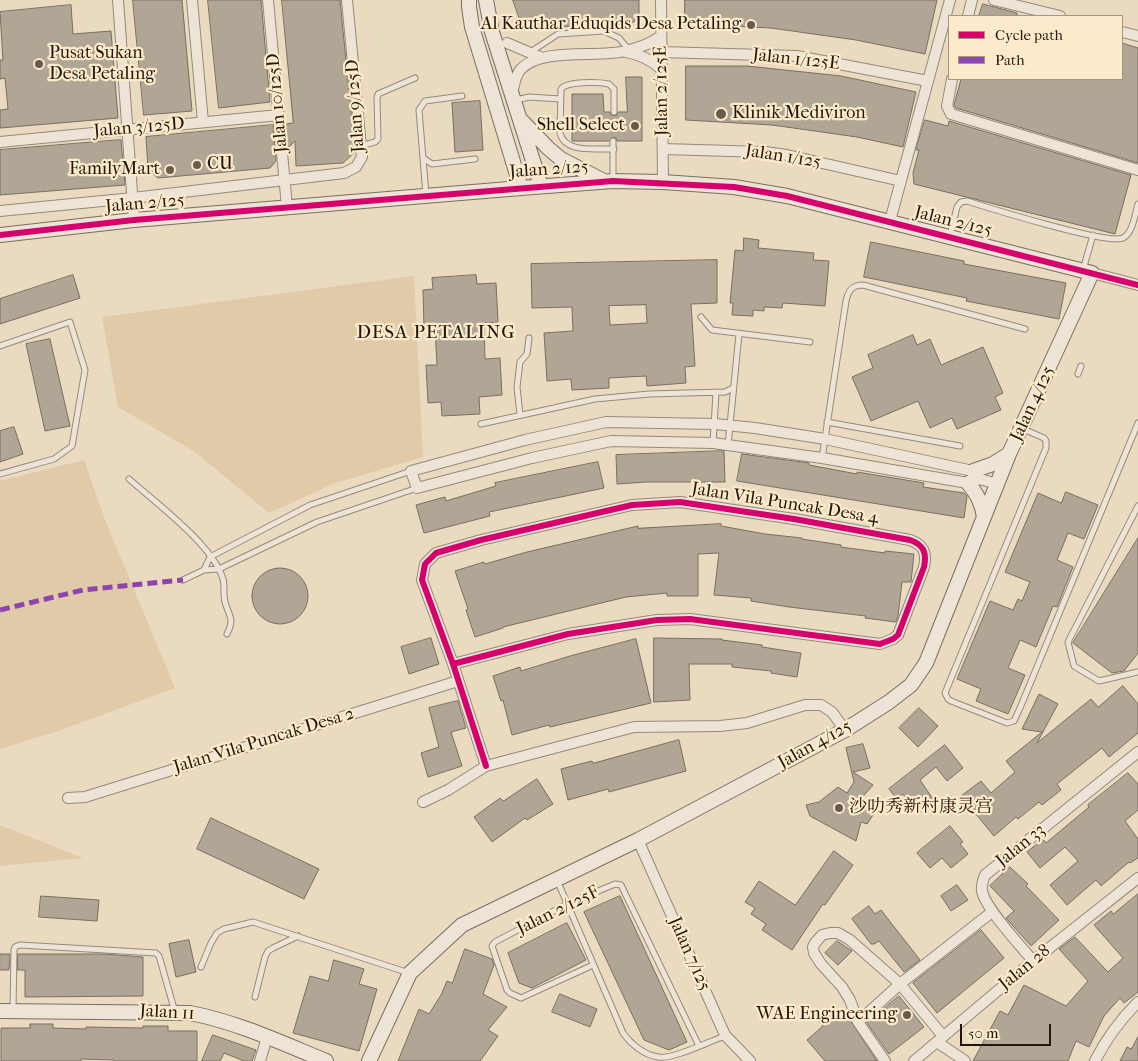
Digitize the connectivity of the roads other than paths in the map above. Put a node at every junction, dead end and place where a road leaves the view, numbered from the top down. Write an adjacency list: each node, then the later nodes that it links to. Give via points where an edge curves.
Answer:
1 (118, 0): 32 (street)
2 (192, 0): 31 (street)
3 (268, 0): 29 (street, Jalan 10/125D)
4 (347, 0): 35 (street, Jalan 9/125D)
5 (469, 0): 46 (street, via 472,27)
6 (486, 0): 26 (street, via 492,32)
7 (661, 0): 14 (street, Jalan 2/125E)
8 (950, 0): 24 (street)
9 (972, 0): 11 (street)
10 (994, 0): 12 (street)
11 (968, 15)
12 (1056, 15)
13 (1123, 32): 15 (street)
14 (661, 36): 17 (street); 18 (street, Jalan 2/125E)
15 (1138, 36)
16 (507, 43): 19 (street)
17 (627, 51): 19 (lane, via 619,38 604,31 558,34); 20 (street); 21 (street)
18 (661, 52): 21 (street, Jalan 2/125E); 24 (street, Jalan 1/125E, via 797,56)
19 (529, 53): 20 (street)
20 (540, 57): 26 (street, via 521,69)
21 (661, 68): 36 (street, Jalan 2/125E)
22 (415, 78): 35 (lane, via 378,94 378,139)
23 (952, 80): 40 (street, via 947,106 956,116)
24 (928, 81): 43 (street)
25 (462, 96): 38 (lane, via 425,101 419,110)
26 (513, 98): 27 (lane); 30 (street)
27 (560, 99): 28 (lane, via 565,84 609,84 614,89); 37 (lane, via 563,140 573,148)
28 (614, 112)
29 (278, 115): 31 (street, Jalan 3/125D); 41 (street, Jalan 10/125D)
30 (519, 117): 42 (street, via 560,158); 45 (street)
31 (203, 122): 32 (street, Jalan 3/125D)
32 (128, 129): 34 (street, Jalan 3/125D); 48 (street)
33 (614, 141): 37 (lane)
34 (0, 142)
35 (360, 146): 41 (street, Jalan 9/125D, via 362,157 356,167 344,173)
36 (663, 148): 43 (street, Jalan 1/125, via 772,153); 44 (street, Jalan 2/125E)
37 (614, 149): 42 (lane)
38 (423, 158): 39 (lane, via 432,164); 47 (lane)
39 (475, 159)
40 (1138, 170)
41 (284, 181): 48 (street); 50 (street, Jalan 10/125D)
42 (608, 181): 44 (street, Jalan 2/125); 45 (street, Jalan 2/125)
43 (901, 181): 53 (street)
44 (663, 182): 53 (street, Jalan 2/125, via 734,187 787,196)
45 (541, 186): 46 (street, Jalan 2/125)
46 (521, 188): 47 (street, Jalan 2/125)
47 (426, 195): 50 (street, Jalan 2/125)
48 (133, 198): 51 (street); 52 (street)
49 (1138, 204): 55 (lane, via 1125,237 1118,240)
50 (287, 207): 52 (street, Jalan 2/125)
51 (0, 211)
52 (134, 220): 54 (street, Jalan 2/125)
53 (890, 221): 56 (street, Jalan 2/125)
54 (0, 235)
55 (1093, 236): 56 (lane, via 967,201 957,207); 57 (lane)
56 (950, 237): 57 (street, Jalan 2/125)
57 (1087, 272): 58 (street); 75 (street, Jalan 4/125)
58 (1138, 285)
59 (701, 317): 61 (lane, via 712,330)
60 (1025, 328): 70 (lane, via 863,285 854,286 846,301)
61 (739, 334): 63 (lane); 67 (lane)
62 (530, 338): 69 (lane, via 527,354 520,362 517,387)
63 (810, 342)
64 (0, 346): 83 (lane, via 70,322 85,370 72,446 54,460)
65 (1081, 366): 66 (lane)
66 (1078, 374)
67 (733, 388): 68 (lane); 74 (lane)
68 (716, 393): 69 (lane, via 595,399); 73 (lane)
69 (520, 415): 72 (lane)
70 (827, 422): 76 (lane); 79 (lane)
71 (1138, 423): 75 (lane, via 1020,708 1014,721 1007,723 951,701 945,693 1046,448 1044,438)
72 (482, 424)
73 (715, 424): 74 (street); 77 (lane); 82 (street, via 606,422)
74 (731, 426): 76 (street); 78 (lane)
75 (1021, 428): 80 (street, Jalan 4/125)
76 (824, 439): 81 (lane); 84 (street)
77 (713, 443): 78 (street); 87 (street, via 611,441)
78 (728, 445): 81 (street)
79 (960, 446)
80 (1009, 454): 84 (street); 86 (street, Jalan 4/125)
81 (822, 458): 84 (street)
82 (411, 471): 87 (street); 90 (lane, via 310,506)
83 (0, 474)
84 (974, 478): 86 (street); 89 (street)
85 (129, 479): 90 (lane, via 204,546)
86 (997, 484): 89 (street, Jalan 4/125)
87 (417, 488): 91 (lane, via 317,522)
88 (1138, 506): 96 (lane, via 1068,642 1074,666 1099,680)
89 (984, 516): 98 (street, Jalan 4/125, via 926,663 911,685)
90 (210, 557): 91 (lane); 92 (lane)
91 (219, 569): 92 (lane); 94 (lane, via 231,616)
92 (204, 570): 93 (lane)
93 (184, 580)
94 (227, 634)
95 (452, 664): 95 (street, Jalan Vila Puncak Desa 4, via 422,580 424,564 436,553 632,505 680,502 910,540 922,546 926,558 898,635 880,644 690,619 656,620 568,634); 97 (street)
96 (1138, 672)
97 (458, 681): 100 (street); 101 (street, Jalan Vila Puncak Desa 2, via 84,797)
98 (845, 730): 100 (street, via 832,712 821,705 805,705 747,723 634,727); 103 (street, Jalan 4/125)
99 (1138, 752): 107 (street, Jalan 33, via 985,875 982,891)
100 (486, 766): 102 (street)
101 (68, 798)
102 (423, 802)
103 (638, 840): 105 (street, Jalan 4/125); 119 (street, Jalan 7/125)
104 (1138, 878): 109 (street, Jalan 28)
105 (556, 879): 106 (lane); 112 (street, Jalan 4/125, via 462,925)
106 (567, 904): 110 (lane); 110 (lane, Jalan 2/125F, via 493,944 506,990 524,997); 122 (lane, Jalan 2/125F, via 615,884 621,885)
107 (992, 912): 109 (street, Jalan 33); 113 (street)
108 (299, 936): 111 (lane, via 253,922 224,929 217,933); 112 (lane); 114 (lane, via 268,952)
109 (1033, 961): 121 (street, Jalan 28)
110 (593, 965): 122 (lane, via 630,1043 658,1057 670,1057)
111 (201, 967)
112 (410, 973): 125 (street, Jalan 4/125)
113 (900, 984): 118 (street); 118 (street, via 843,935 830,933 817,939 814,953 842,987); 121 (street)
114 (255, 997)
115 (1138, 1002): 130 (street, via 1105,1042)
116 (6, 1011): 117 (street, Jalan 11); 117 (lane, via 14,950 20,945 156,953)
117 (175, 1012): 120 (street, Jalan 11, via 210,1017)
118 (858, 1022): 127 (street)
119 (726, 1036): 122 (lane); 126 (street, Jalan 7/125)
120 (268, 1037): 123 (street); 124 (street, Jalan 11)
121 (940, 1039): 128 (street, Jalan 28); 129 (street)
122 (699, 1046)
123 (260, 1061)
124 (326, 1061)
125 (369, 1061)
126 (750, 1061)
127 (886, 1061)
128 (914, 1061)
129 (965, 1061)
130 (1095, 1061)

